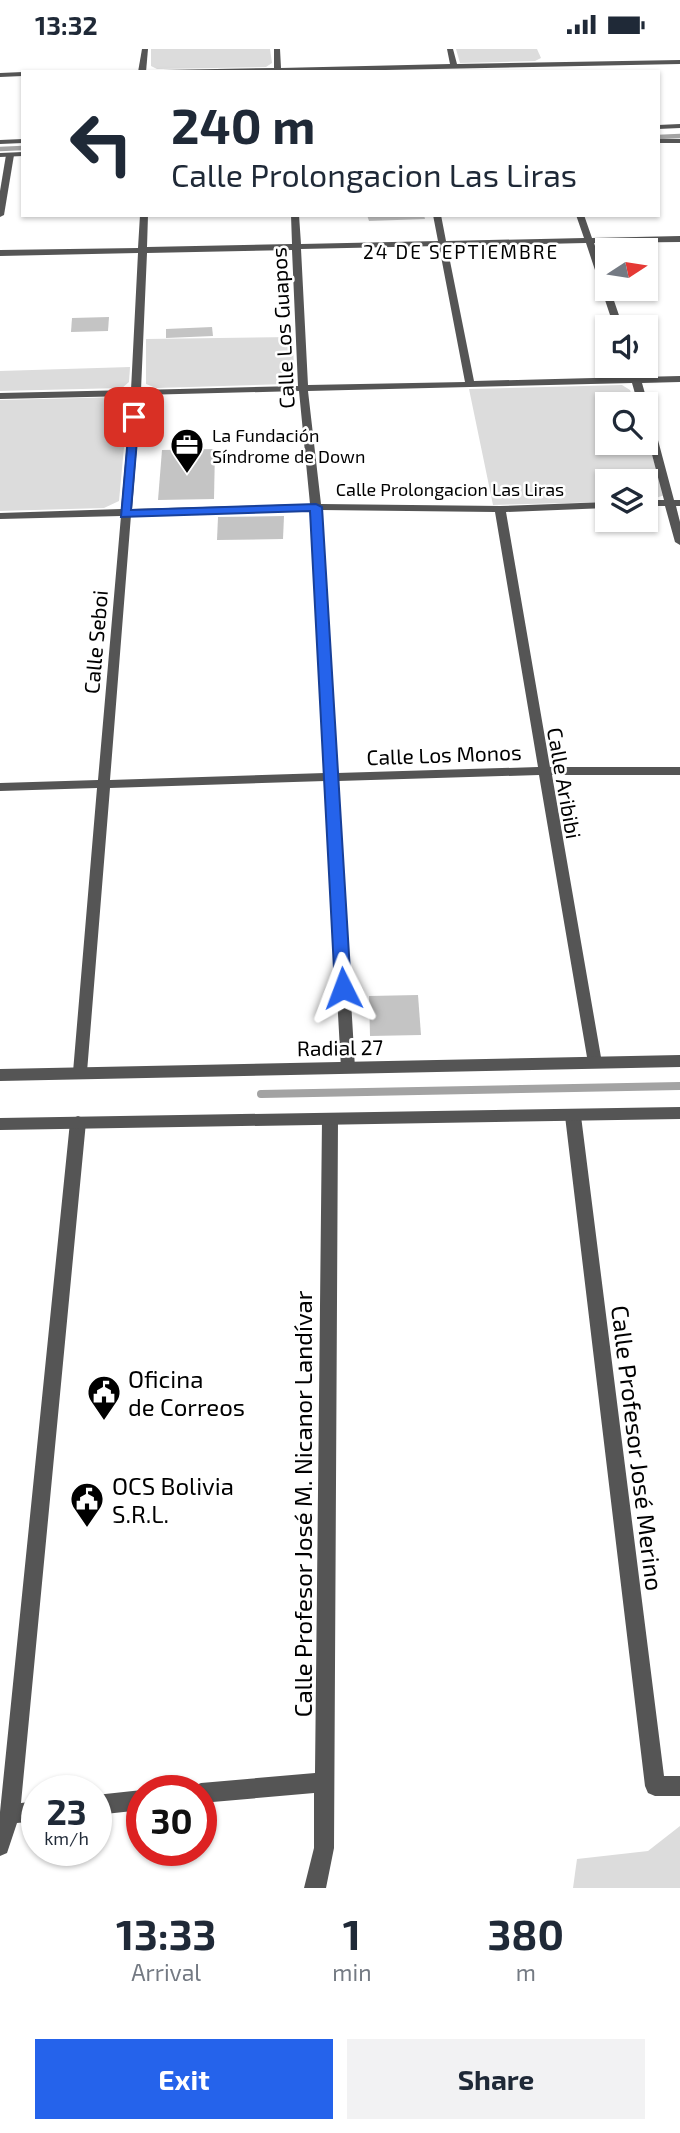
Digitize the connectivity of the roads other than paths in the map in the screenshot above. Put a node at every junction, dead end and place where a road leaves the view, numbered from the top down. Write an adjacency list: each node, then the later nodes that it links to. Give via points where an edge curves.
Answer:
1 (145, 49): 8 (street)
2 (277, 49): 9 (street)
3 (450, 49): 6 (street)
4 (677, 62): 5 (street); 11 (street)
5 (552, 64): 6 (street)
6 (454, 66): 7 (street)
7 (413, 69): 9 (street)
8 (142, 70)
9 (278, 70)
10 (21, 74): 12 (street)
11 (680, 74)
12 (0, 75)
13 (660, 127): 14 (street)
14 (680, 127)
15 (21, 141): 18 (street)
16 (660, 141): 17 (street)
17 (680, 141)
18 (0, 142)
19 (21, 154): 21 (street)
20 (0, 155): 21 (street)
21 (10, 155): 22 (street)
22 (0, 215)
23 (144, 217): 31 (street, Calle Seboi)
24 (295, 217): 30 (street, Calle Los Guapos)
25 (437, 217): 29 (street)
26 (581, 217): 28 (street)
27 (680, 239): 28 (street)
28 (589, 240): 29 (street); 33 (street)
29 (443, 243): 30 (street); 36 (street)
30 (297, 246): 31 (street); 37 (street, Calle Los Guapos)
31 (142, 250): 32 (street); 39 (street, Calle Seboi)
32 (0, 253)
33 (615, 315)
34 (680, 379): 35 (street)
35 (637, 380): 36 (street); 38 (street)
36 (470, 383): 37 (street)
37 (303, 388): 39 (street); 44 (street, Calle Los Guapos)
38 (640, 392)
39 (136, 393): 40 (street); 46 (street, Calle Seboi)
40 (0, 396)
41 (658, 452): 42 (street)
42 (674, 503): 48 (street)
43 (595, 505): 45 (street, Calle Prolongacion Las Liras)
44 (316, 507): 45 (street, Calle Prolongacion Las Liras); 46 (street, Calle Prolongacion Las Liras); 51 (street, Calle Los Guapos)
45 (500, 509): 49 (street, Calle Aribibi)
46 (125, 514): 47 (street, Calle Prolongacion Las Liras); 52 (street, Calle Seboi)
47 (0, 516)
48 (680, 542)
49 (543, 771): 50 (street, Calle Los Monos); 51 (street, Calle Los Monos); 55 (street, Calle Aribibi)
50 (680, 771)
51 (331, 776): 52 (street, Calle Los Monos); 56 (street, Calle Los Guapos)
52 (102, 782): 53 (street, Calle Los Monos); 57 (street, Calle Seboi)
53 (0, 787)
54 (680, 1061): 55 (street, Radial 27)
55 (594, 1063): 56 (street, Radial 27)
56 (348, 1068): 57 (street, Radial 27)
57 (80, 1072): 58 (street, Radial 27)
58 (0, 1075)
59 (680, 1113): 60 (street)
60 (573, 1116): 61 (street); 65 (street, Calle Profesor José Merino, via 655,1786)
61 (330, 1119): 62 (street); 64 (street, Calle Profesor José M. Nicanor Landívar)
62 (78, 1122): 63 (street); 68 (street)
63 (0, 1124)
64 (324, 1782): 66 (street); 70 (street, Calle Profesor José M. Nicanor Landívar, via 324,1848)
65 (680, 1786)
66 (217, 1792)
67 (21, 1813): 68 (street)
68 (10, 1814): 69 (street)
69 (0, 1846)
70 (314, 1888)

